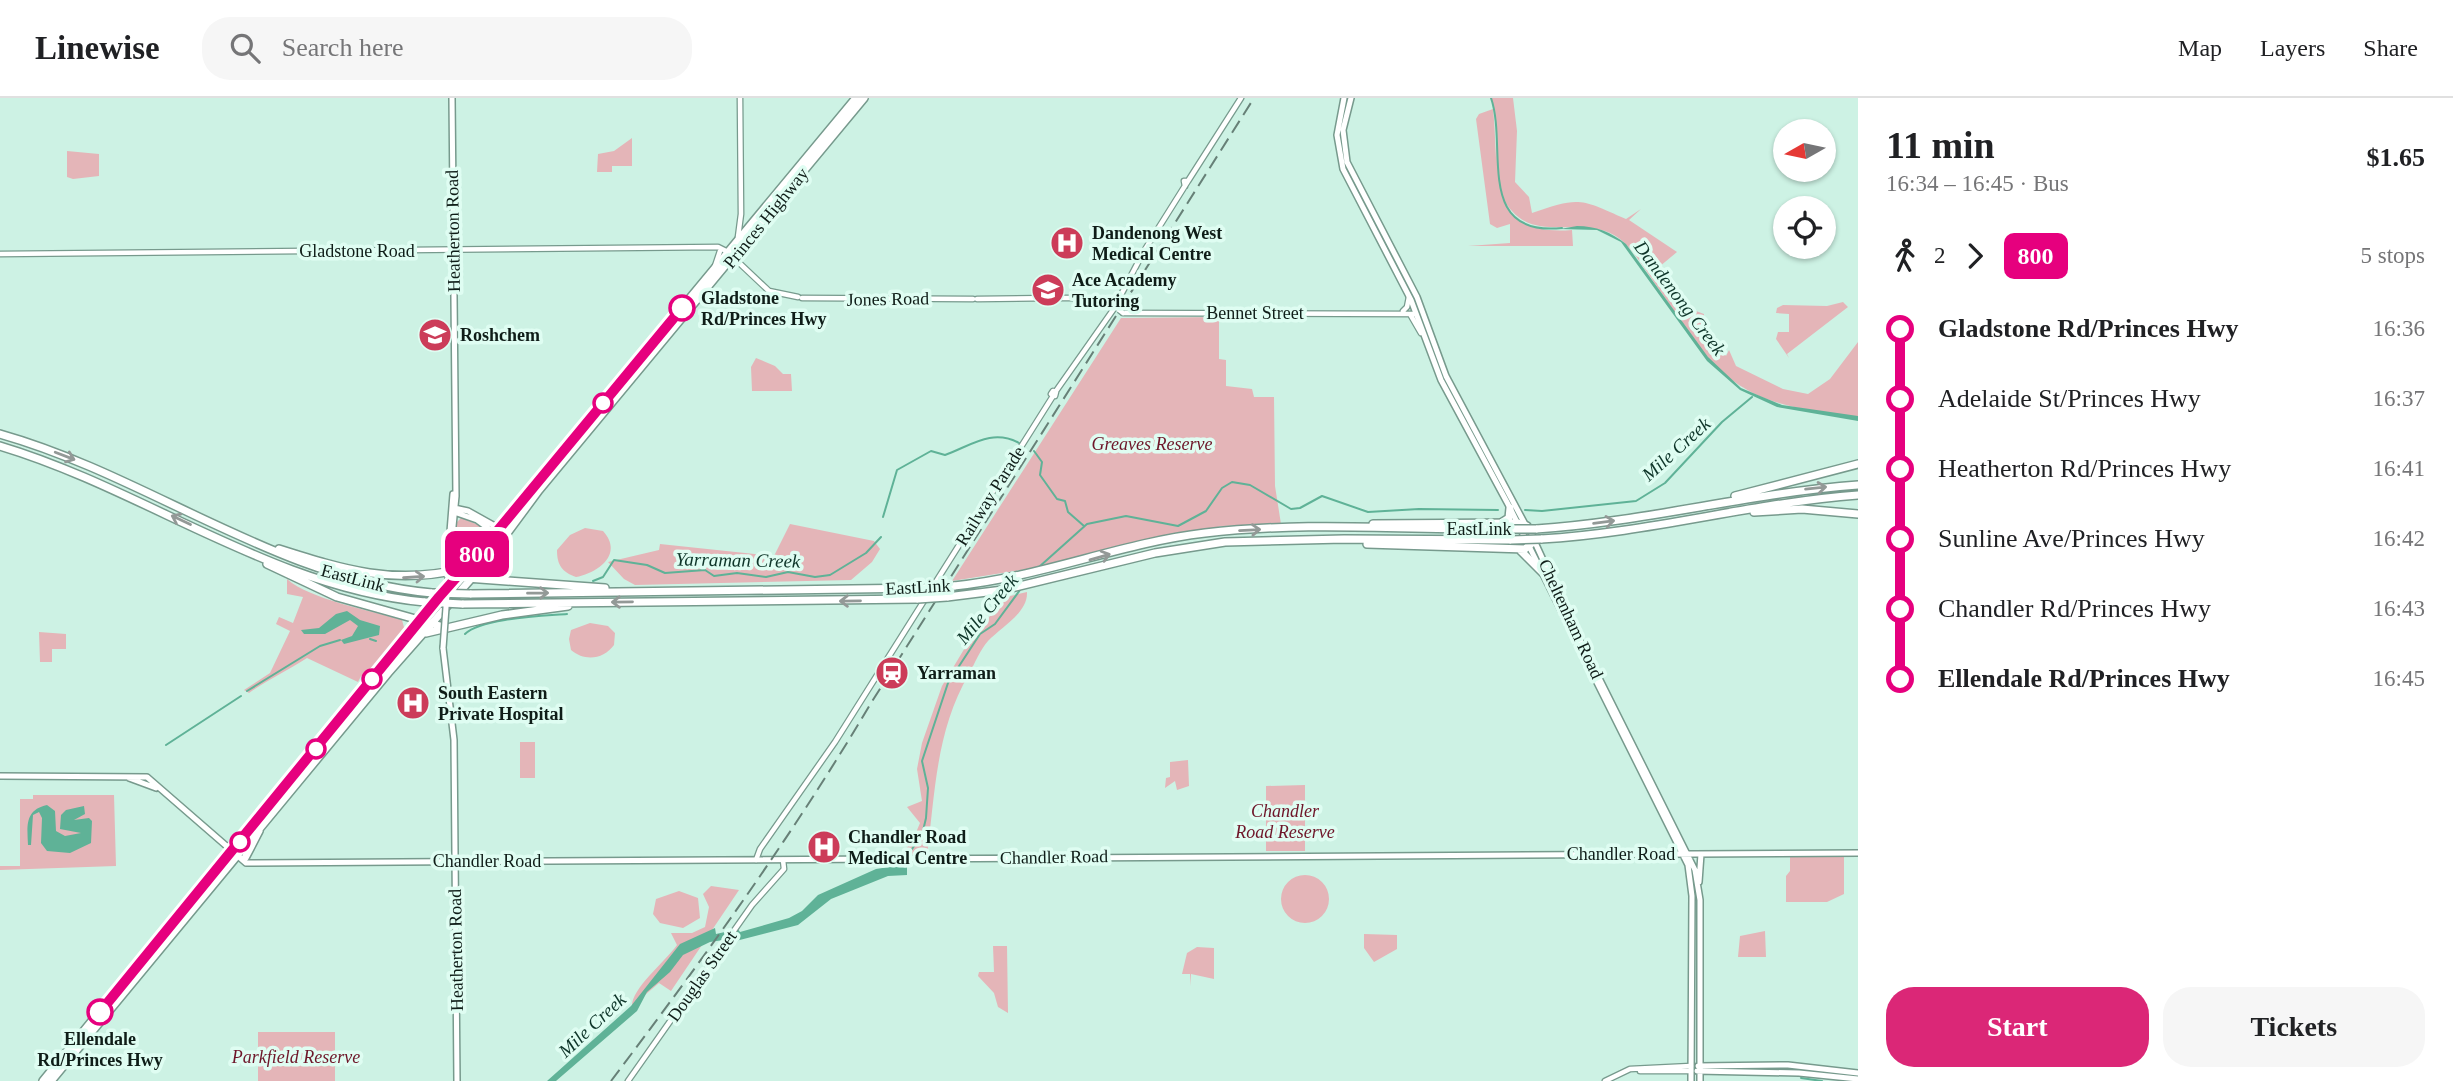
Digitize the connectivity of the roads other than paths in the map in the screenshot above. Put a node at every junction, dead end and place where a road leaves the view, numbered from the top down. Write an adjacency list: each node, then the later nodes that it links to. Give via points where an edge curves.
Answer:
1 (452, 98): 13 (main road, Heatherton Road)
2 (740, 98): 10 (main road)
3 (861, 98): 8 (highway, Princes Highway); 9 (highway, Princes Highway)
4 (1241, 98): 18 (main road, Railway Parade, via 1144,251)
5 (1344, 98): 7 (main road, Cheltenham Road)
6 (1351, 98): 7 (main road, Cheltenham Road)
7 (1340, 119): 16 (main road, Cheltenham Road, via 1337,144 1343,169)
8 (845, 122): 9 (highway); 12 (highway, Princes Highway)
9 (834, 125): 11 (highway, Princes Highway)
10 (741, 214): 11 (main road); 12 (main road)
11 (752, 223): 12 (highway, Princes Highway)
12 (740, 245): 14 (highway, Princes Highway); 14 (main road, Gladstone Road)
13 (454, 250): 14 (main road, Gladstone Road); 15 (main road, Gladstone Road); 30 (main road, Heatherton Road)
14 (726, 253): 18 (main road, Jones Road, via 769,291 800,298 1083,298); 36 (highway, Princes Highway); 36 (highway, Princes Highway, via 539,490)
15 (0, 254)
16 (1399, 270): 17 (main road, Cheltenham Road); 21 (main road, Cheltenham Road)
17 (1409, 296): 19 (main road); 21 (main road, Cheltenham Road)
18 (1119, 310): 20 (main road, Bennet Street); 71 (main road, Railway Parade, via 1054,394)
19 (1403, 311): 20 (main road, Bennet Street); 21 (main road, Bennet Street)
20 (1396, 312): 21 (main road, Bennet Street)
21 (1416, 313): 22 (main road, Cheltenham Road); 22 (main road, Cheltenham Road)
22 (1451, 392): 29 (main road, Cheltenham Road); 34 (main road, Cheltenham Road)
23 (0, 434): 40 (highway, EastLink, one-way to 40, via 92,466)
24 (0, 446): 42 (highway, EastLink, one-way to 24, via 97,481)
25 (1858, 464): 28 (highway)
26 (1858, 485): 28 (highway, EastLink, one-way to 26)
27 (1858, 495): 37 (highway, EastLink)
28 (1700, 506): 35 (highway, EastLink, one-way to 28, bridge, via 1510,530 1629,519)
29 (1510, 508): 32 (highway, via 1509,518); 33 (main road, Cheltenham Road)
30 (454, 512): 36 (main road); 36 (main road, via 468,511); 73 (main road, Heatherton Road, bridge, via 443,648 454,740)
31 (1858, 514): 37 (highway, via 1777,510)
32 (1500, 523): 33 (highway); 35 (highway, via 1413,521)
33 (1518, 523): 34 (highway); 41 (main road, Cheltenham Road)
34 (1527, 526): 38 (main road, Cheltenham Road)
35 (1341, 528): 50 (highway, EastLink, one-way to 35, bridge, via 954,586 1013,578 1193,535)
36 (498, 529): 43 (highway, Princes Highway); 44 (highway, Princes Highway)
37 (1631, 529): 39 (highway, EastLink, bridge)
38 (1532, 537): 41 (highway); 58 (main road, Cheltenham Road)
39 (1508, 544): 41 (highway); 45 (highway, via 1525,553); 51 (highway, EastLink, one-way to 51, bridge, via 1250,540 1183,547 1043,582 947,597)
40 (261, 545): 46 (highway, one-way to 46, via 367,574 397,578); 50 (highway, EastLink, one-way to 50, bridge, via 343,577 384,587 470,594)
41 (1530, 546): 45 (main road, Cheltenham Road)
42 (243, 548): 51 (highway, EastLink, bridge, via 336,585 381,596 462,604); 52 (highway, via 321,591)
43 (485, 563): 48 (highway, Princes Highway); 49 (highway)
44 (463, 569): 46 (highway); 47 (highway, Princes Highway)
45 (1542, 573): 58 (main road, Cheltenham Road)
46 (442, 575): 47 (highway)
47 (456, 577): 48 (highway); 53 (highway, Princes Highway)
48 (472, 578): 49 (highway); 54 (highway, Princes Highway)
49 (487, 579): 50 (highway)
50 (630, 592)
51 (583, 603): 55 (highway)
52 (404, 617): 53 (highway); 57 (highway)
53 (418, 622): 54 (highway); 57 (highway, Princes Highway)
54 (433, 625): 55 (highway); 56 (highway, Princes Highway)
55 (444, 627): 56 (highway)
56 (426, 633): 65 (highway, Princes Highway, via 260,827 258,838)
57 (406, 637): 65 (highway, Princes Highway)
58 (1578, 641): 59 (main road, Cheltenham Road); 60 (main road, Cheltenham Road)
59 (1633, 744): 60 (main road); 68 (main road, Cheltenham Road)
60 (1632, 753): 64 (main road, Cheltenham Road)
61 (0, 779): 62 (main road)
62 (143, 779): 63 (main road); 63 (main road)
63 (161, 790): 65 (main road)
64 (1678, 842): 67 (main road); 68 (main road, Cheltenham Road)
65 (238, 852): 73 (main road, Chandler Road); 78 (highway, Princes Highway)
66 (1858, 853): 69 (main road, Chandler Road)
67 (1672, 854): 68 (main road, Chandler Road); 70 (main road, Chandler Road); 75 (main road)
68 (1686, 854): 69 (main road, Chandler Road); 75 (main road, Cheltenham Road); 77 (main road, Cheltenham Road)
69 (1701, 854): 77 (main road)
70 (795, 859): 72 (main road, Chandler Road); 74 (main road, Douglas Street)
71 (758, 860): 72 (main road, Chandler Road); 73 (main road, Chandler Road)
72 (780, 860): 74 (main road); 76 (main road, Douglas Street)
73 (454, 861): 89 (main road, Heatherton Road)
74 (784, 869): 76 (main road, Douglas Street)
75 (1690, 874): 81 (main road, Cheltenham Road)
76 (778, 875): 90 (main road, Douglas Street)
77 (1699, 883): 79 (main road, Cheltenham Road)
78 (114, 999): 87 (highway, Princes Highway); 88 (highway, Princes Highway)
79 (1699, 1049): 80 (main road); 82 (main road, Cheltenham Road)
80 (1707, 1066): 82 (main road); 84 (main road, via 1796,1066)
81 (1691, 1068): 82 (main road); 91 (main road, via 1625,1071); 92 (main road, Cheltenham Road)
82 (1699, 1068): 83 (main road); 86 (main road, Cheltenham Road)
83 (1719, 1071): 85 (main road); 86 (main road)
84 (1858, 1073)
85 (1858, 1079)
86 (1700, 1080)
87 (43, 1081)
88 (51, 1081)
89 (457, 1081)
90 (628, 1081)
91 (1605, 1081)
92 (1691, 1081)

